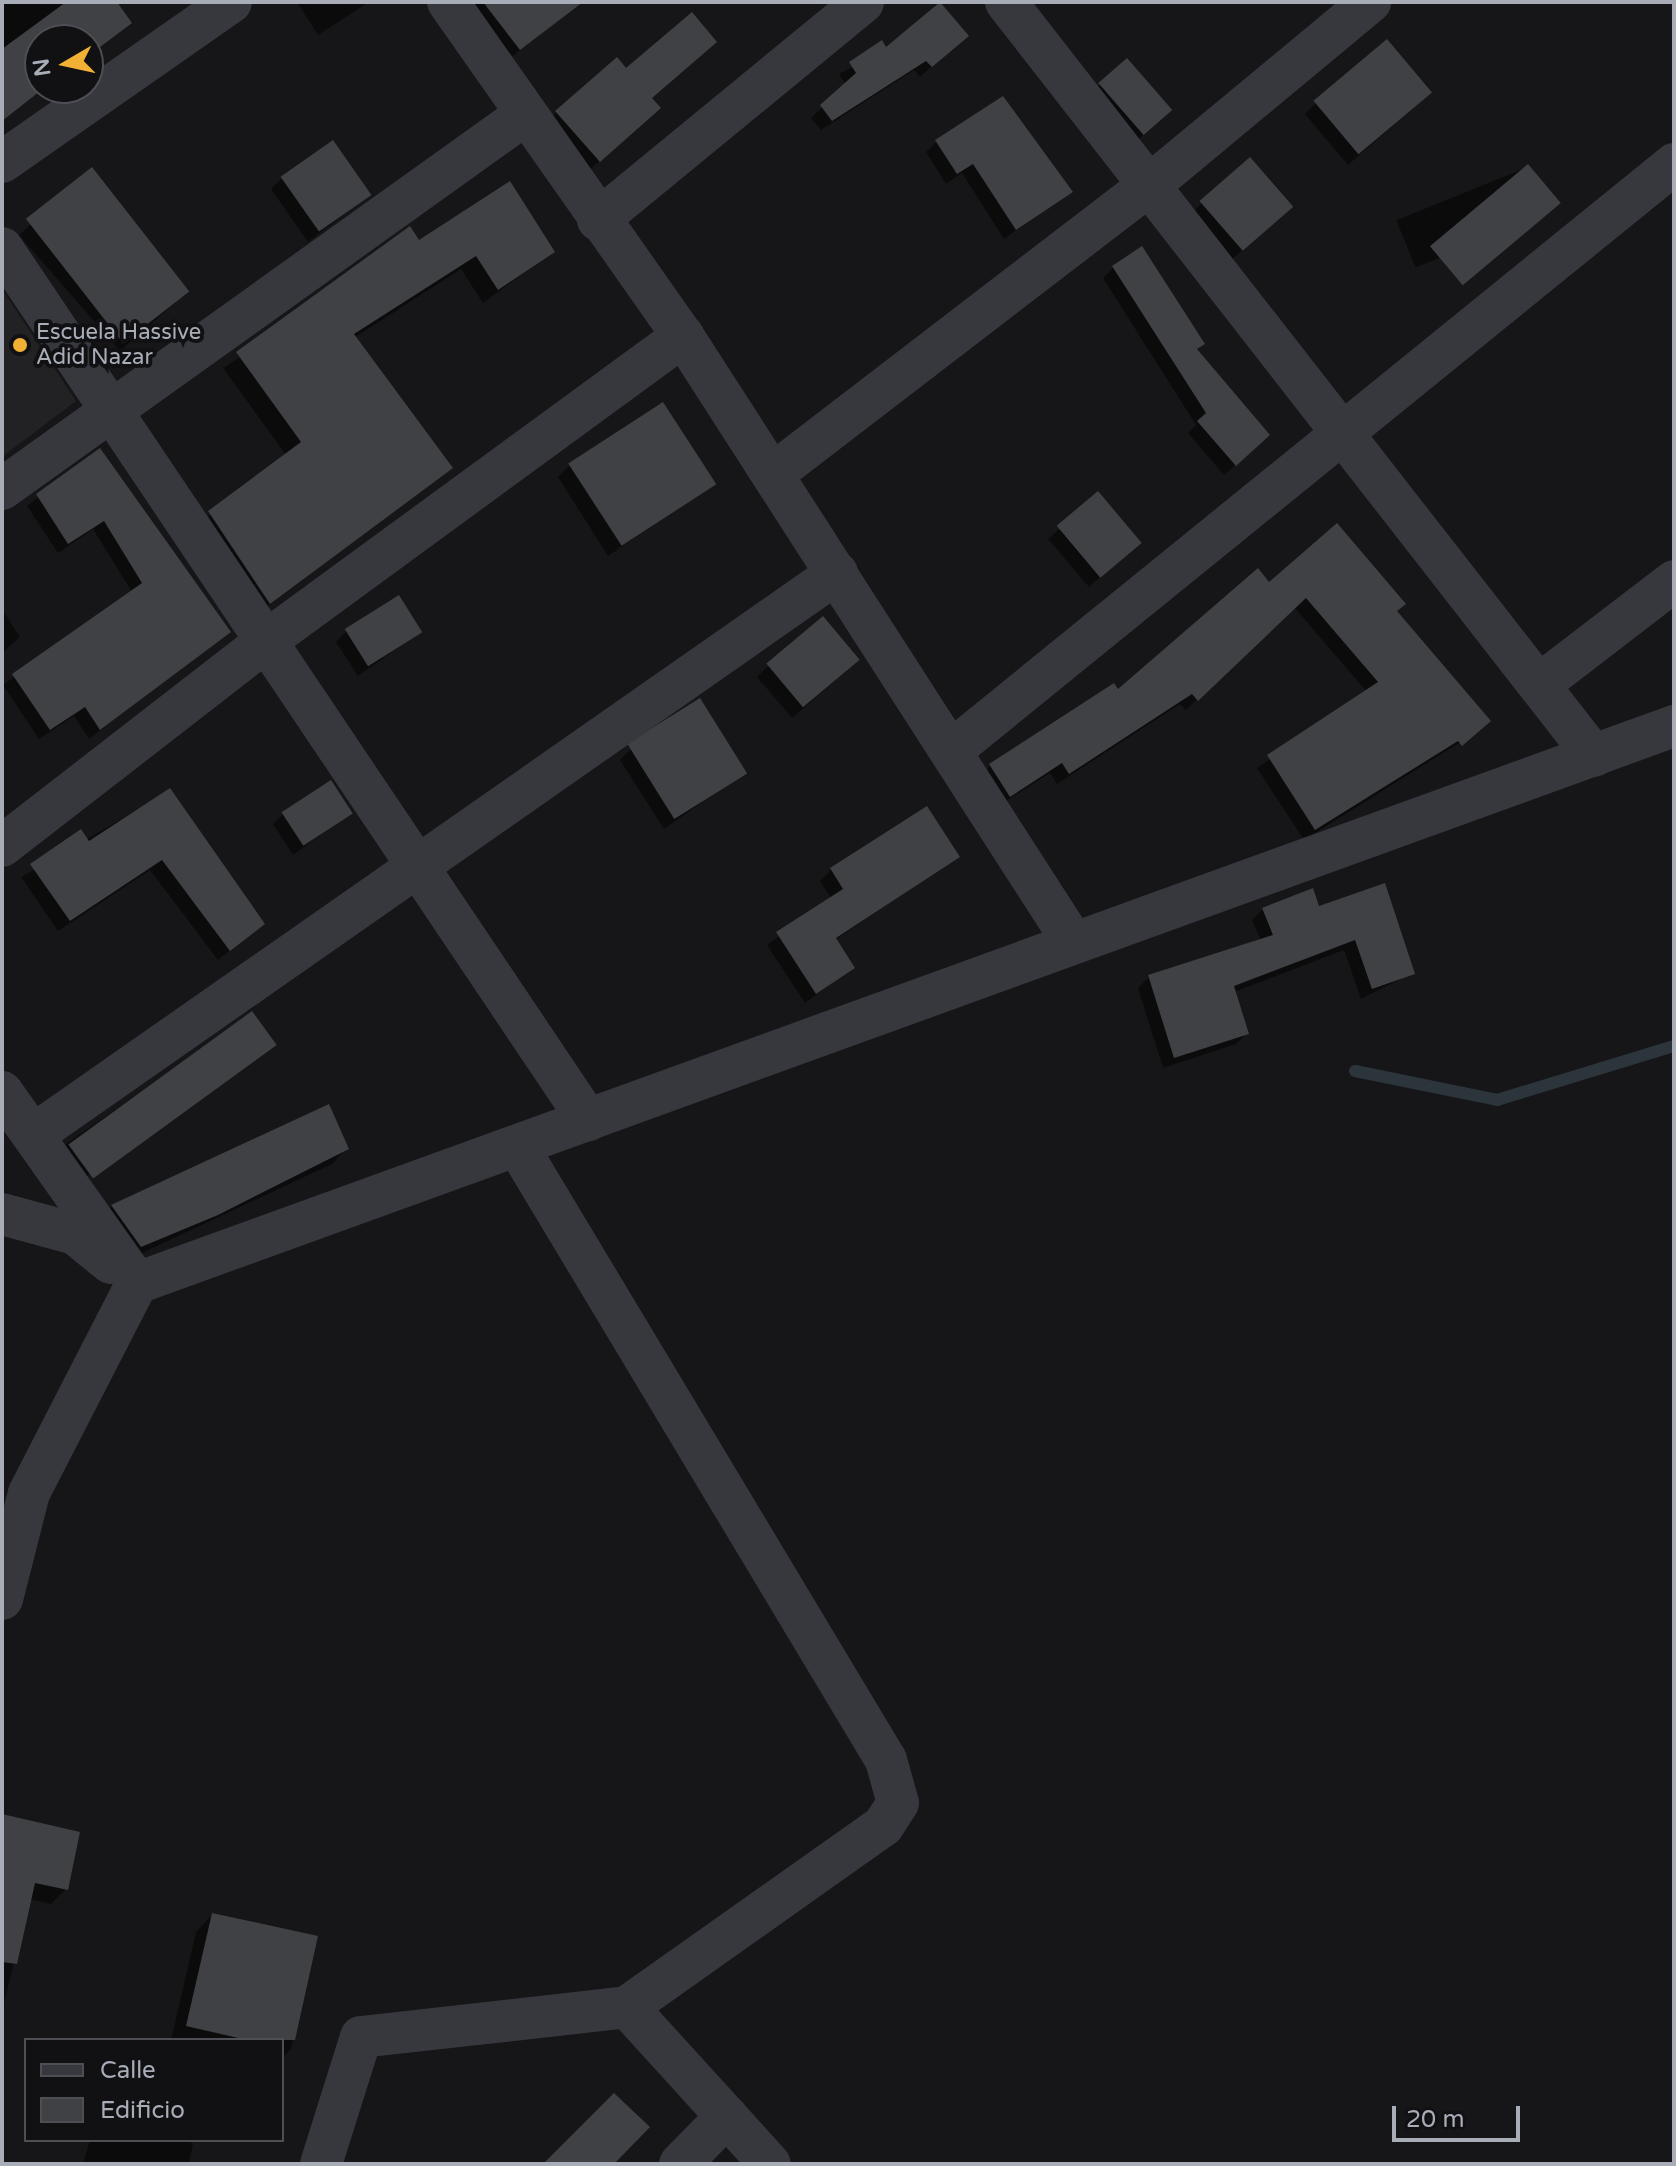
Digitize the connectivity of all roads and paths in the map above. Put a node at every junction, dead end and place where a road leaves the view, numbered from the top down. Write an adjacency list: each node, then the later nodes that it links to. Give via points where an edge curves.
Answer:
1 (231, 2): 7 (street)
2 (448, 2): 6 (street)
3 (863, 2): 10 (street)
4 (1006, 2): 9 (street)
5 (1370, 2): 9 (street)
6 (526, 114): 10 (street); 13 (street)
7 (2, 162)
8 (1674, 164): 14 (street)
9 (1151, 184): 14 (street); 15 (street)
10 (598, 220): 12 (street)
11 (2, 248): 13 (street)
12 (683, 336): 15 (street); 19 (street)
13 (110, 409): 16 (street); 19 (street)
14 (1342, 429): 20 (street); 22 (street)
15 (774, 473): 17 (street)
16 (2, 489)
17 (837, 573): 22 (street); 25 (street)
18 (1674, 581): 20 (street)
19 (266, 641): 24 (street); 25 (street)
20 (1540, 684): 23 (street)
21 (1674, 726): 23 (street)
22 (952, 750): 26 (street)
23 (1594, 756): 26 (street)
24 (2, 846)
25 (418, 866): 28 (street); 29 (street)
26 (1071, 939): 28 (street)
27 (2, 1092): 29 (street)
28 (588, 1120): 30 (street)
29 (33, 1135): 32 (street)
30 (518, 1147): 32 (street); 35 (street, via 898,1790 883,1826)
31 (2, 1214): 32 (street, via 75,1234)
32 (137, 1283): 33 (street)
33 (16, 1497): 34 (street)
34 (2, 1599)
35 (627, 2007): 36 (street); 37 (street, via 361,2037)
36 (727, 2116): 38 (street); 39 (street)
37 (321, 2164)
38 (680, 2164)
39 (770, 2164)

